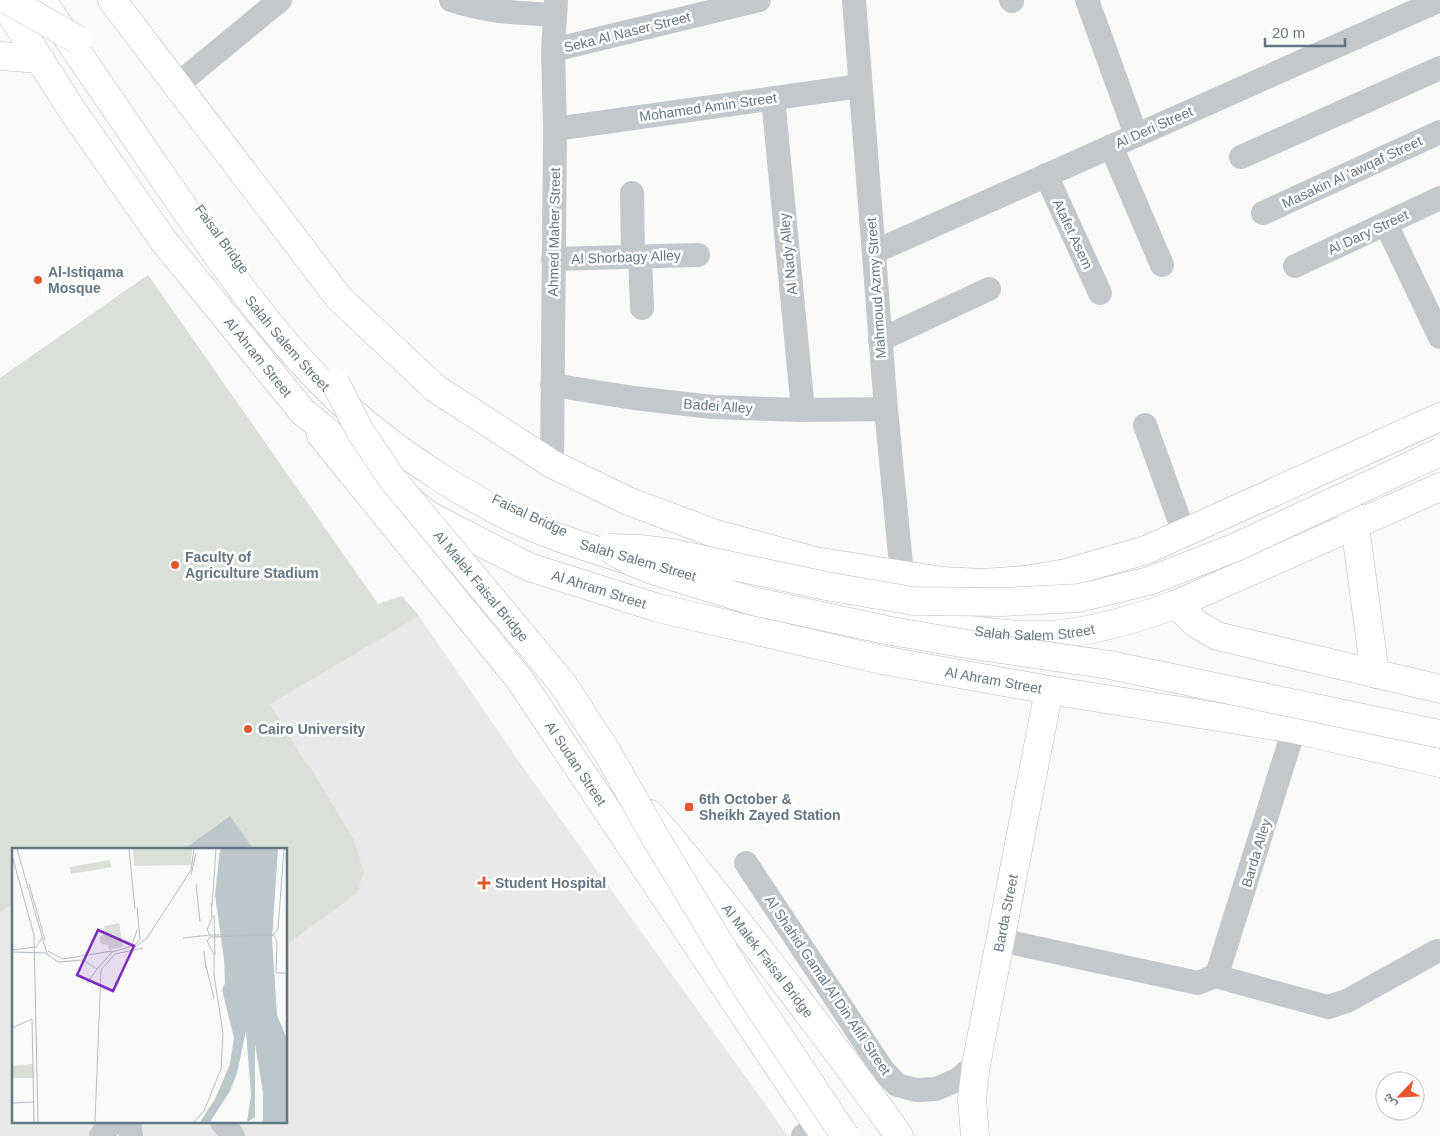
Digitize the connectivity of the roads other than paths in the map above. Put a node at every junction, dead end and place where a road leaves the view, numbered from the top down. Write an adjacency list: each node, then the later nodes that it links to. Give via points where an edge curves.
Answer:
1 (2, 0): 16 (main road, Al Ahram Street)
2 (8, 0): 13 (main road, bridge)
3 (112, 0): 18 (main road)
4 (280, 0): 18 (street)
5 (451, 0): 12 (street, via 501,12)
6 (759, 0): 11 (street, Seka Al Naser Street)
7 (854, 0): 19 (street, Mahmoud Azmy Street)
8 (1087, 0): 23 (street)
9 (44, 1): 13 (main road, Faisal Bridge); 54 (main road, Salah Salem Street, via 218,259 269,324 342,402 389,442)
10 (1437, 5): 23 (street, Al Deri Street)
11 (700, 7): 14 (street, Seka Al Naser Street)
12 (556, 8): 14 (street, Ahmed Maher Street)
13 (78, 40): 42 (main road, Faisal Bridge, via 288,329)
14 (554, 50): 21 (street, Ahmed Maher Street)
15 (0, 56): 16 (main road)
16 (40, 59): 46 (main road, Al Ahram Street, via 164,240)
17 (1440, 68): 25 (street)
18 (177, 85): 52 (main road, via 339,298 435,388)
19 (860, 86): 20 (street, Mohamed Amin Street); 31 (street, Mahmoud Azmy Street)
20 (772, 98): 21 (street, Mohamed Amin Street); 45 (street, Al Nady Alley)
21 (555, 129): 34 (street, Ahmed Maher Street)
22 (1440, 132): 29 (street, Masakin Al 'awqaf Street)
23 (1136, 135): 24 (street, Al Deri Street)
24 (1111, 146): 26 (street, Al Deri Street); 35 (street)
25 (1241, 157)
26 (1046, 175): 31 (street, Al Deri Street); 38 (street, Atafet Asem)
27 (632, 193): 33 (street)
28 (1440, 198): 30 (street, Al Dary Street)
29 (1263, 213)
30 (1386, 224): 36 (street, Al Dary Street); 40 (street)
31 (874, 252): 41 (street, Mahmoud Azmy Street)
32 (698, 255): 33 (street, Al Shorbagy Alley)
33 (636, 257): 34 (street, Al Shorbagy Alley); 39 (street)
34 (553, 259): 43 (street, Ahmed Maher Street)
35 (1162, 265)
36 (1295, 266)
37 (989, 289): 41 (street)
38 (1100, 293)
39 (642, 308)
40 (1440, 337)
41 (880, 340): 44 (street, Mahmoud Azmy Street)
42 (335, 382): 59 (main road, Faisal Bridge, bridge, via 395,435 461,481 532,519); 81 (main road, Al Malek Faisal Bridge, bridge, via 360,431 394,480 562,683 608,752 746,987)
43 (552, 385): 45 (street, Badei Alley, via 712,407); 52 (street, Ahmed Maher Street)
44 (886, 409): 45 (street, Badei Alley); 61 (street, Mahmoud Azmy Street)
45 (803, 410)
46 (302, 411): 51 (main road, Al Ahram Street); 65 (main road, Al Sudan Street)
47 (1440, 417): 49 (main road)
48 (1144, 425): 58 (street)
49 (1406, 433): 53 (main road); 56 (main road, via 1396,460 1396,475)
50 (1440, 452): 59 (main road, bridge, via 1234,548 1149,581 1079,598 1002,602 913,601 672,553)
51 (365, 463): 54 (main road); 63 (main road, Al Ahram Street, via 428,516 529,567)
52 (552, 464): 61 (main road, via 628,501 716,534 815,560)
53 (1321, 471): 57 (main road, via 1348,505); 58 (main road)
54 (440, 477): 60 (main road, Salah Salem Street, via 494,508 550,534)
55 (1440, 487): 56 (main road, Salah Salem Street)
56 (1407, 502): 57 (main road, Salah Salem Street)
57 (1355, 526): 62 (main road, Salah Salem Street); 64 (main road)
58 (1184, 534): 61 (main road, via 1107,562 1025,580 959,582)
59 (608, 548): 69 (main road, bridge, via 632,562 674,578 752,601 886,630 1110,665)
60 (669, 571): 62 (main road, Salah Salem Street, via 957,628 1003,634 1049,635 1095,629); 63 (main road)
61 (902, 575)
62 (1177, 604): 64 (main road, via 1195,623 1217,636)
63 (700, 618): 67 (main road, Al Ahram Street, via 882,660)
64 (1375, 674): 66 (main road)
65 (520, 680): 78 (main road, Al Sudan Street); 82 (main road, Al Malek Faisal Bridge, via 584,738 683,852)
66 (1440, 689)
67 (1049, 690): 68 (main road, Al Ahram Street); 72 (main road, Barda Street)
68 (1294, 729): 70 (main road, Al Ahram Street); 74 (street, Barda Alley)
69 (1440, 734)
70 (1440, 763)
71 (746, 863): 75 (street, Al Shahid Gamal Al Din Afifi Street, via 883,1070 897,1085 916,1090 936,1088 957,1080)
72 (1000, 940): 74 (street, via 1198,983); 75 (main road, Barda Street)
73 (1437, 951): 74 (street, via 1347,1001 1328,1007)
74 (1215, 976)
75 (976, 1065): 83 (main road, Barda Street, via 972,1099)
76 (110, 1124): 79 (street)
77 (224, 1124): 80 (street)
78 (815, 1132)
79 (101, 1136)
80 (233, 1136)
81 (845, 1136)
82 (899, 1136)
83 (974, 1136)

